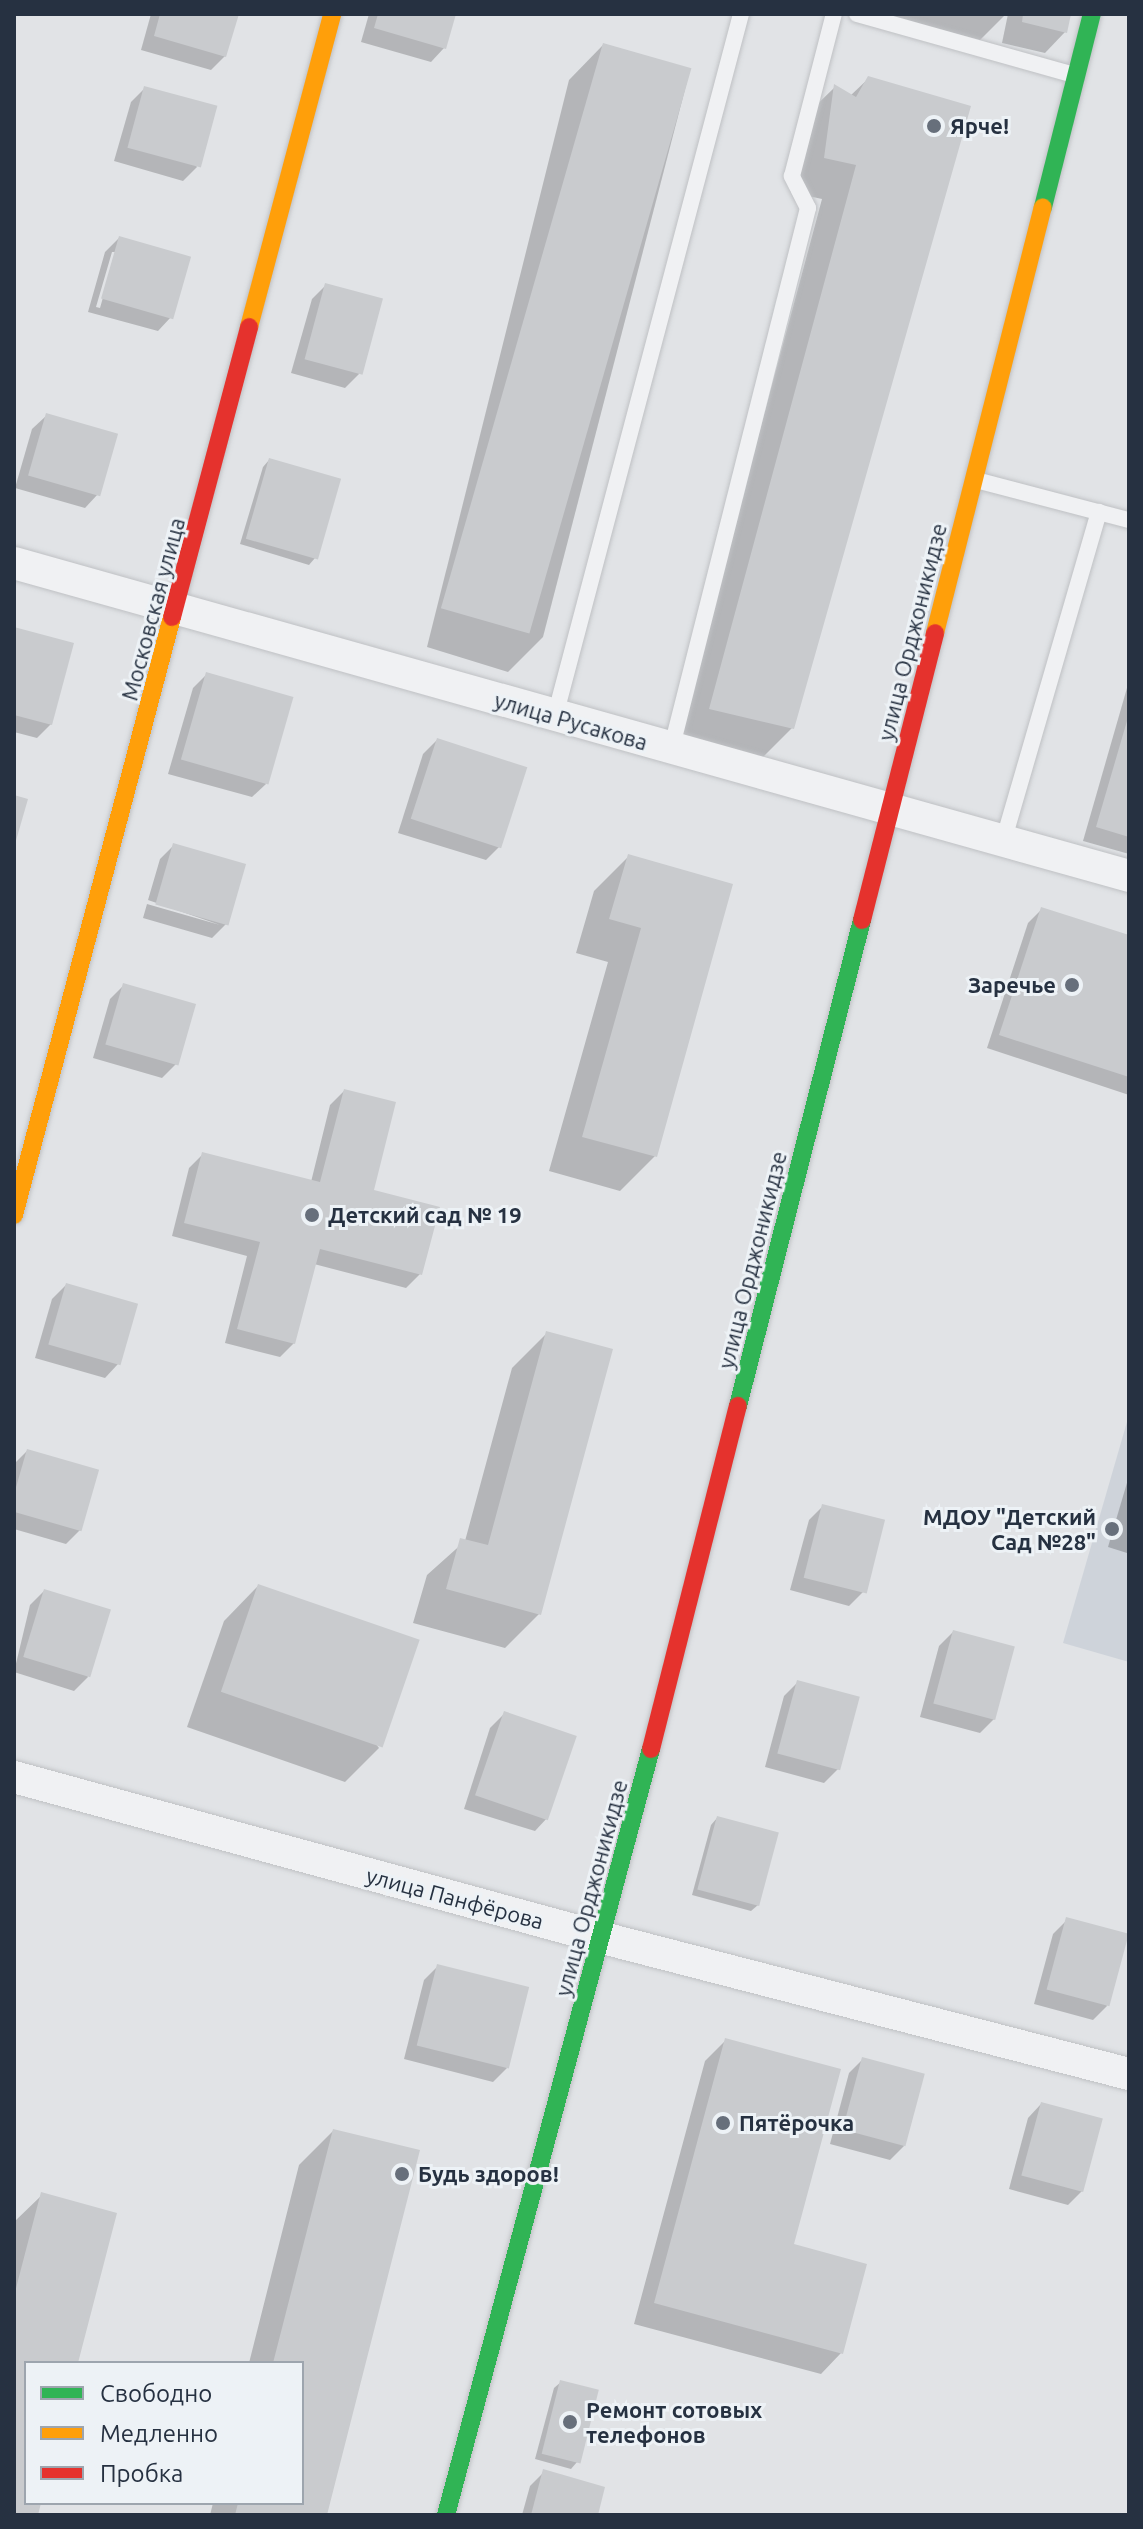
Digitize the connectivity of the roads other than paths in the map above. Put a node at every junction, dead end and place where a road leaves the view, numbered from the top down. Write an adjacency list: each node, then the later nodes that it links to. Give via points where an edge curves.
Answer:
1 (332, 14): 11 (main road, Московская улица)
2 (741, 14): 12 (lane)
3 (834, 14): 13 (lane, via 792,176 808,208)
4 (857, 14): 6 (lane)
5 (1092, 14): 6 (main road, улица Орджоникидзе)
6 (1076, 75): 7 (main road, улица Орджоникидзе)
7 (975, 479): 8 (lane); 14 (main road, улица Орджоникидзе)
8 (1099, 512): 9 (lane); 15 (lane)
9 (1129, 520)
10 (14, 563): 11 (street, улица Русакова)
11 (178, 609): 12 (street, улица Русакова); 17 (main road, Московская улица)
12 (555, 716): 13 (street, улица Русакова)
13 (671, 750): 14 (street, улица Русакова)
14 (891, 812): 15 (street, улица Русакова); 19 (main road, улица Орджоникидзе)
15 (1003, 842): 16 (street, улица Русакова)
16 (1129, 876)
17 (14, 1215)
18 (14, 1777): 19 (street, улица Панфёрова)
19 (603, 1938): 20 (street, улица Панфёрова); 21 (main road, улица Орджоникидзе)
20 (1129, 2074)
21 (446, 2515)

